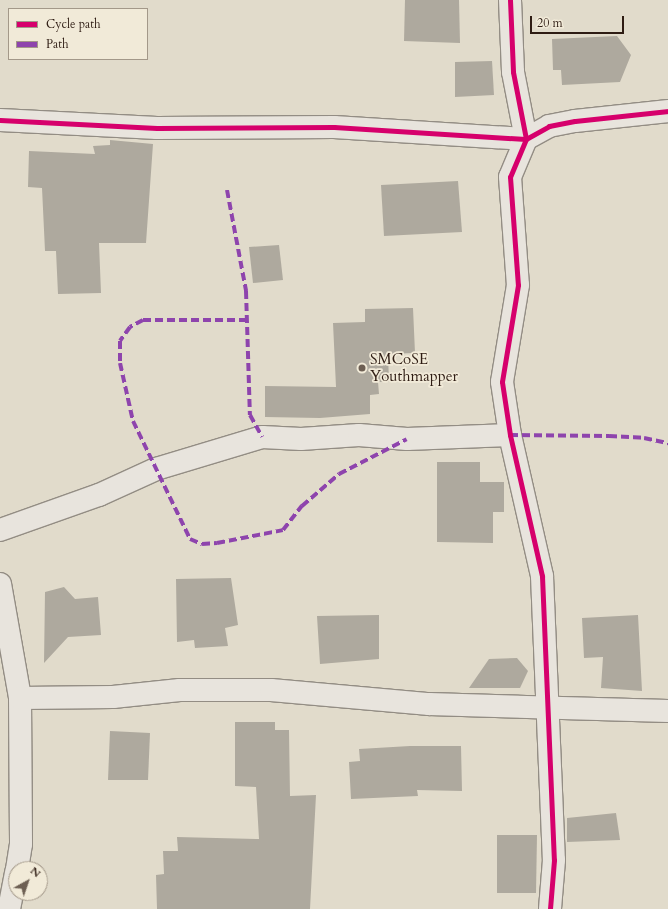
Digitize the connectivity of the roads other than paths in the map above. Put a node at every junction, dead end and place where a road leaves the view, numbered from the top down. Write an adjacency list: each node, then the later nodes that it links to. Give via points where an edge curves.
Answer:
1 (510, 0): 4 (street, via 513,72)
2 (668, 111): 4 (street, via 575,120 549,126)
3 (0, 120): 4 (street, via 157,128 334,127)
4 (526, 139): 5 (street, via 510,177 518,285 502,382)
5 (510, 435): 6 (street, via 407,439 359,435 301,439 262,437 156,469 99,494); 9 (street, via 542,576)
6 (0, 530)
7 (0, 584): 8 (street)
8 (20, 698): 9 (street, via 113,697 180,690 271,690 429,704); 11 (street, via 21,844)
9 (546, 706): 10 (street); 12 (street, via 554,860)
10 (668, 711)
11 (18, 861)
12 (550, 909)

